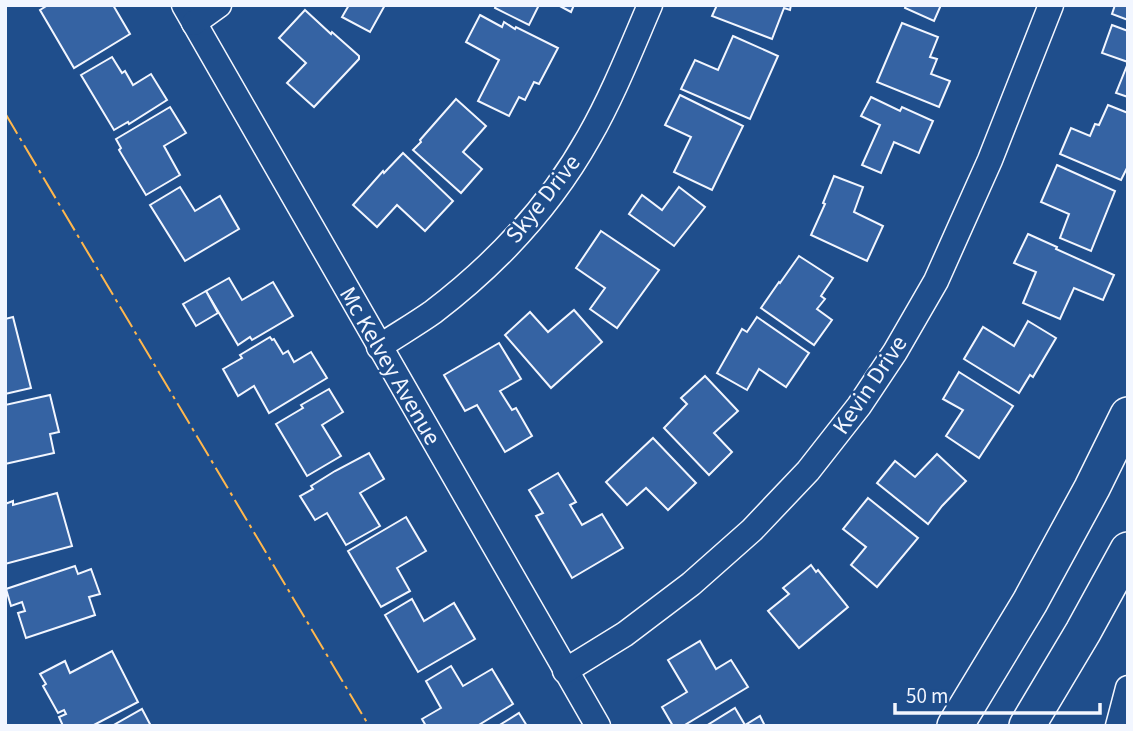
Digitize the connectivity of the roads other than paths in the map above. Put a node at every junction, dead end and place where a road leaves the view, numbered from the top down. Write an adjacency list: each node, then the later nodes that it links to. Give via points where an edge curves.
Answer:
1 (219, 5): 4 (street)
2 (650, 5): 5 (street, Skye Drive, via 589,138 551,196 477,276)
3 (1051, 5): 8 (street, Kevin Drive, via 936,281 859,407 808,471 752,530 680,593)
4 (189, 14): 5 (street, Mc Kelvey Avenue)
5 (379, 347): 8 (street, Mc Kelvey Avenue)
6 (1128, 415): 11 (main road, via 1030,602)
7 (1128, 550): 12 (main road)
8 (565, 671): 10 (street, Mc Kelvey Avenue)
9 (1128, 688): 13 (street)
10 (598, 726)
11 (955, 726)
12 (1027, 726)
13 (1118, 726)

